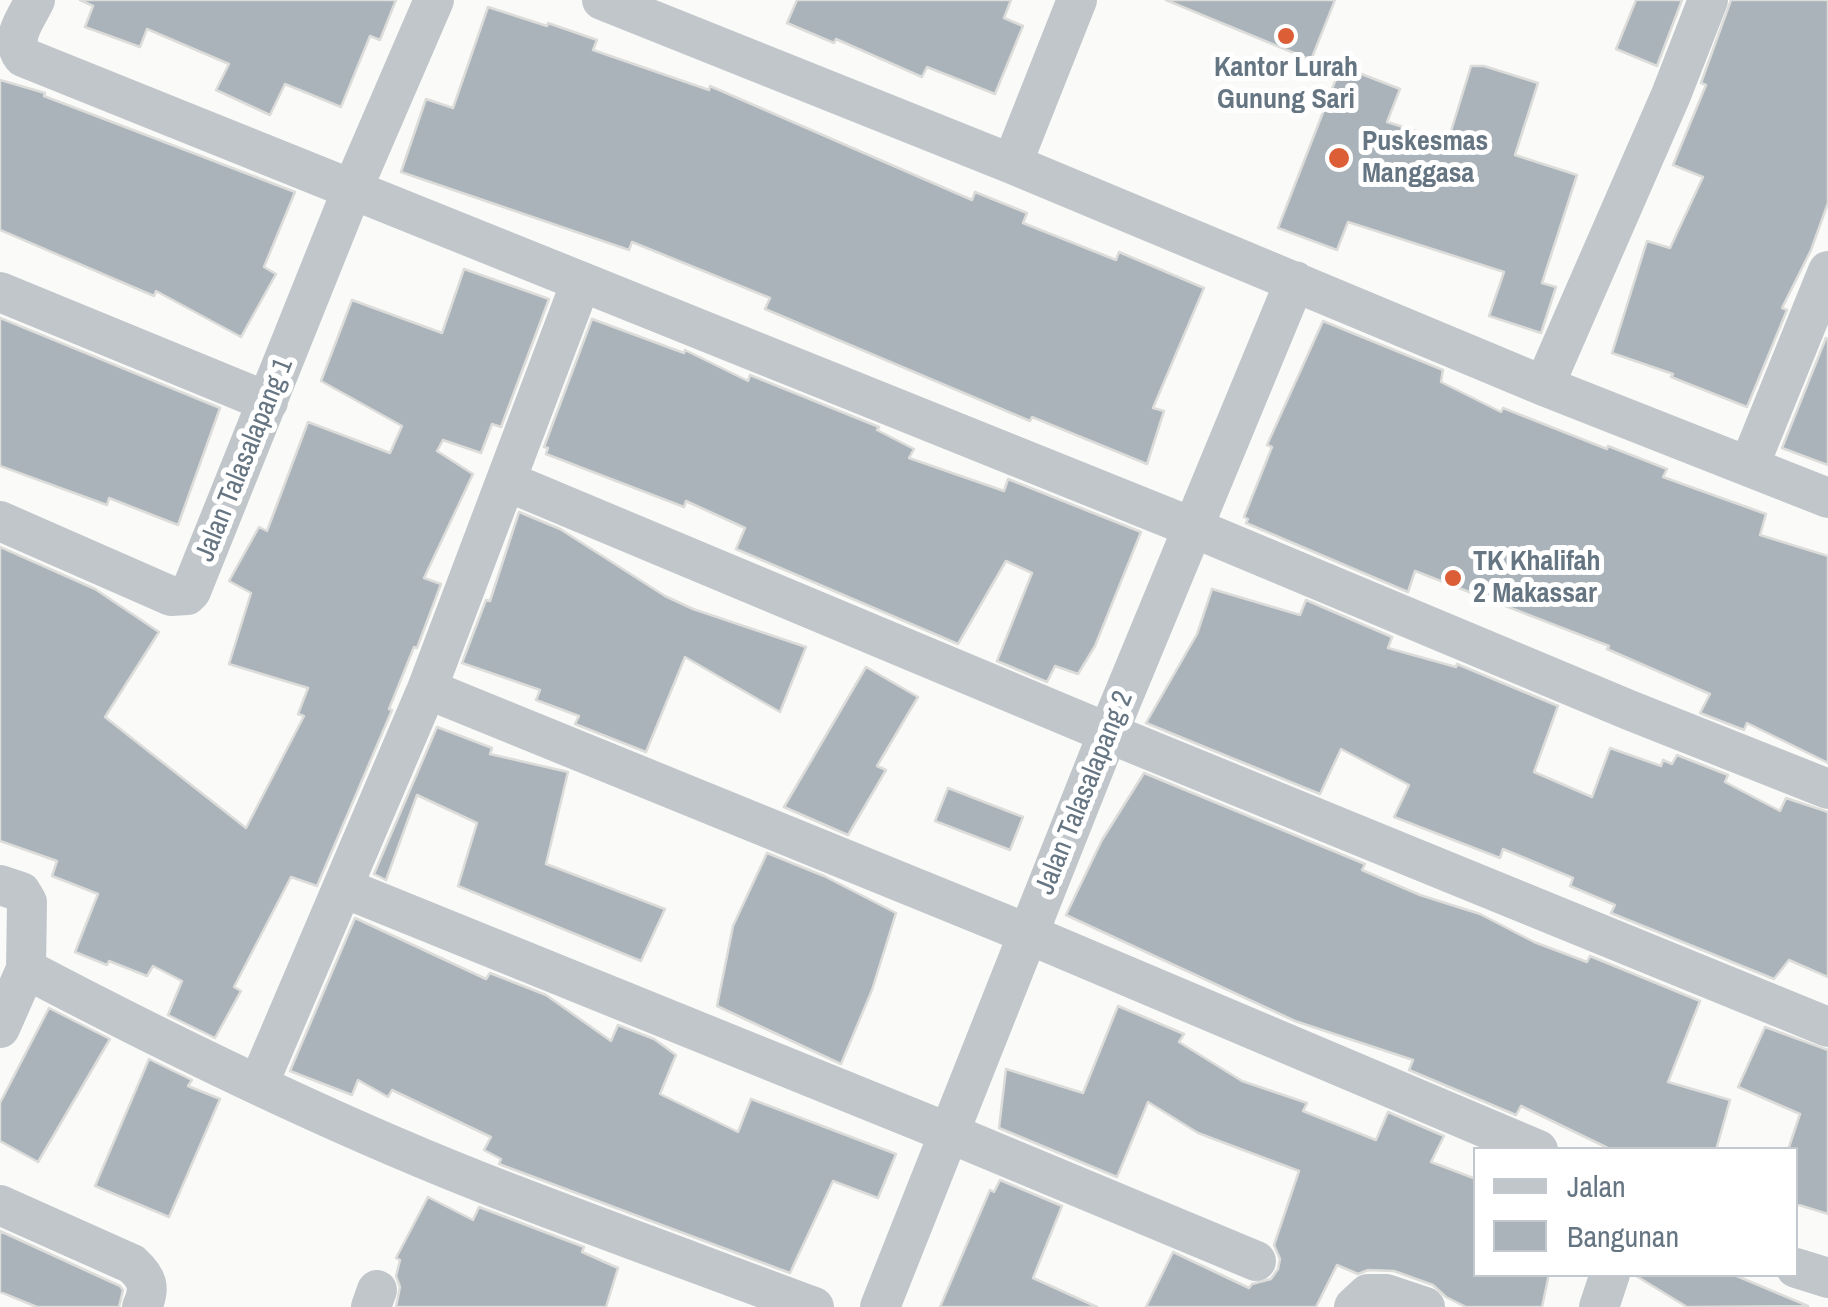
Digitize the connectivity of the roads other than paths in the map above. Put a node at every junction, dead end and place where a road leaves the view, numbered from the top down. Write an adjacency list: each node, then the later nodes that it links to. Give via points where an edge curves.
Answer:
1 (36, 0): 7 (street, via 16,39 23,57)
2 (434, 0): 7 (street, Jalan Talasalapang 1)
3 (602, 0): 6 (street)
4 (1078, 0): 6 (street)
5 (1708, 0): 12 (street)
6 (1012, 164): 9 (street)
7 (352, 190): 10 (street); 13 (street, Jalan Talasalapang 1)
8 (1828, 270): 14 (street)
9 (1295, 281): 12 (street); 18 (street, Jalan Talasalapang 2)
10 (581, 282): 15 (street); 18 (street)
11 (0, 292): 13 (street)
12 (1544, 386): 14 (street)
13 (268, 402): 17 (street, Jalan Talasalapang 1, via 187,595 171,596)
14 (1749, 466): 16 (street)
15 (506, 480): 19 (street); 20 (street)
16 (1828, 498)
17 (0, 520)
18 (1194, 528): 20 (street, Jalan Talasalapang 2); 21 (street)
19 (426, 690): 23 (street); 24 (street)
20 (1108, 733): 24 (street, Jalan Talasalapang 2); 26 (street)
21 (1828, 789)
22 (0, 885): 25 (street, via 21,892 27,902)
23 (344, 888): 28 (street); 29 (street)
24 (1030, 934): 29 (street, Jalan Talasalapang 2); 30 (street)
25 (26, 968): 27 (street); 28 (street)
26 (1828, 1027)
27 (0, 1028)
28 (258, 1085): 37 (street, via 498,1189)
29 (949, 1133): 32 (street); 38 (street, Jalan Talasalapang 2)
30 (1531, 1147)
31 (0, 1204): 36 (street, via 132,1264 148,1286)
32 (1256, 1261)
33 (1798, 1269): 35 (street)
34 (1609, 1277): 41 (street)
35 (1828, 1278)
36 (142, 1307)
37 (814, 1307)
38 (880, 1307)
39 (1354, 1307): 40 (street, via 1368,1294)
40 (1426, 1307)
41 (1599, 1307)

